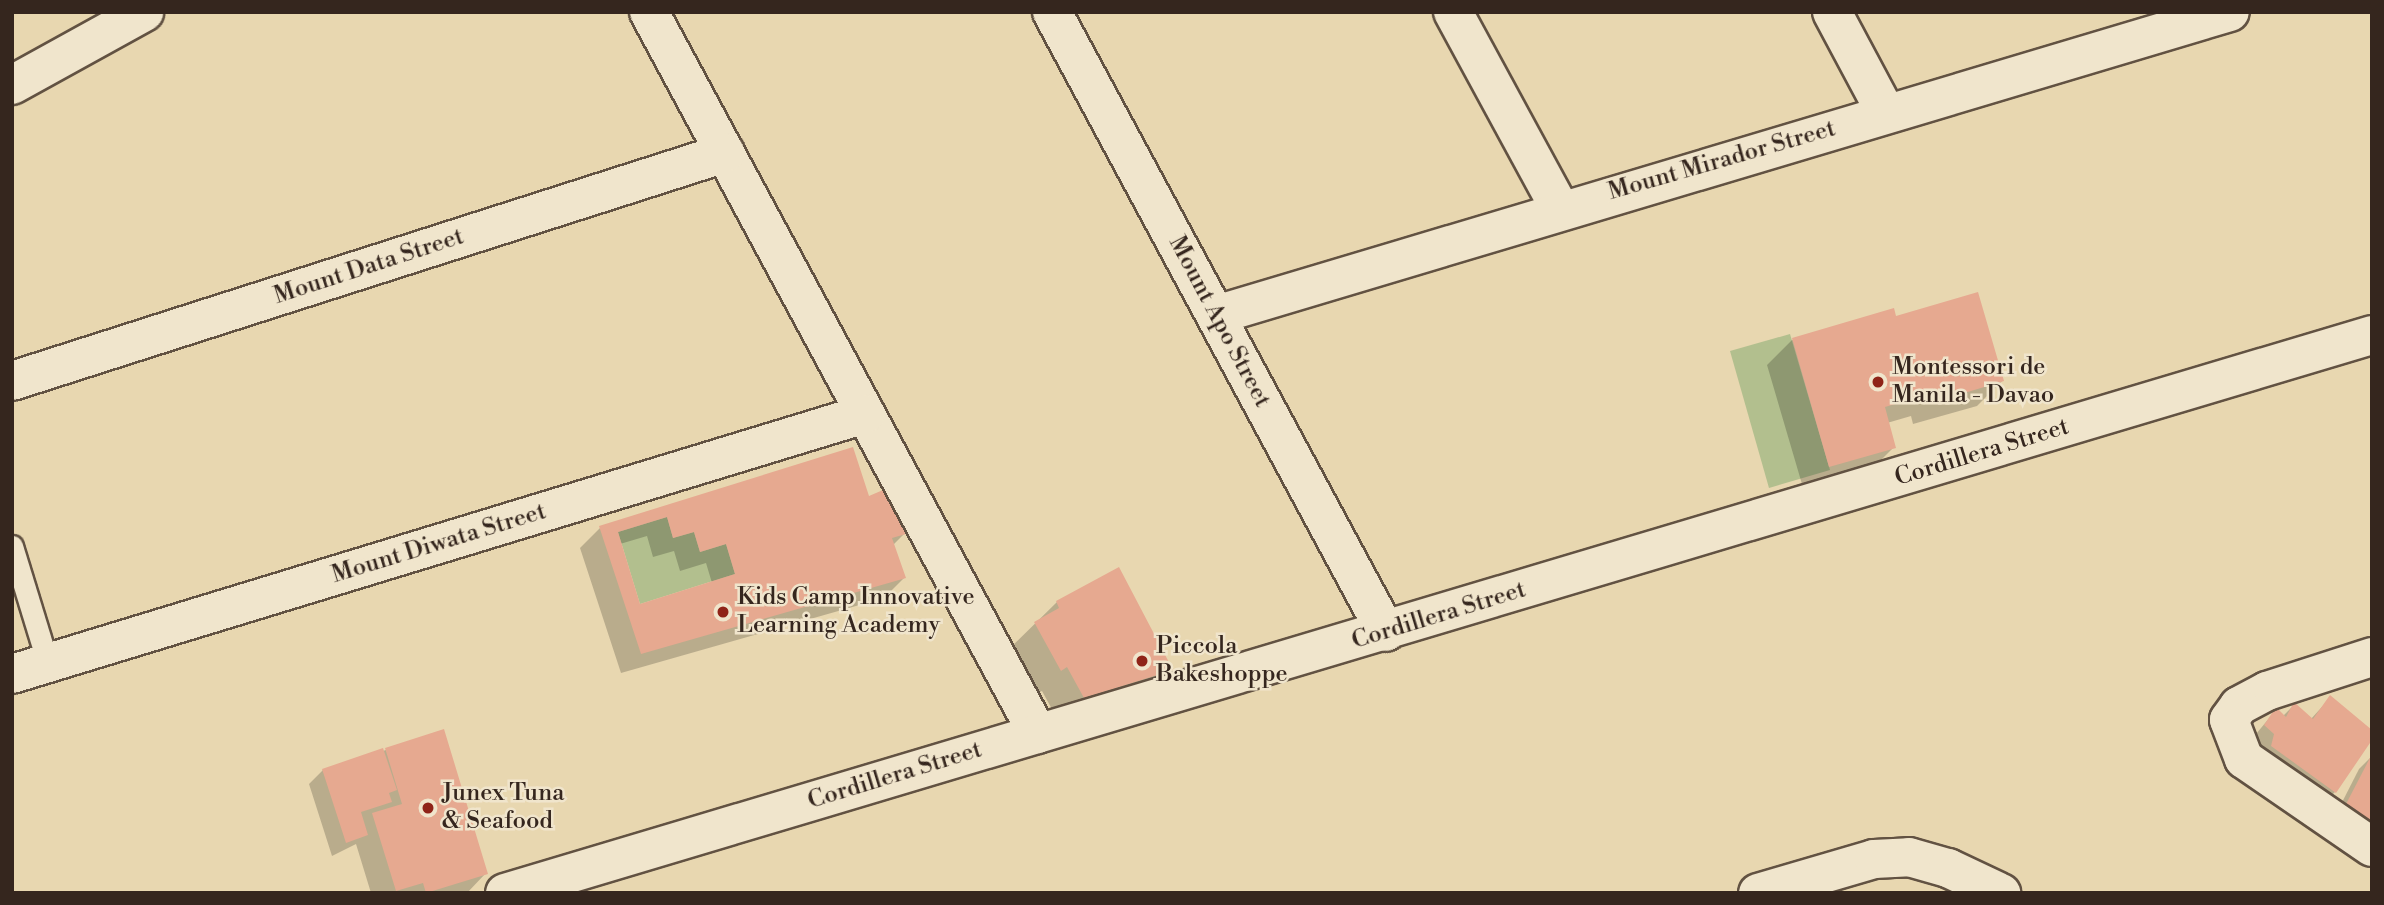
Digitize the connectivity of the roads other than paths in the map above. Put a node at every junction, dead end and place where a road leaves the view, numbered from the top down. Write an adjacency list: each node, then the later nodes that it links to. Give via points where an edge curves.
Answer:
1 (144, 12): 7 (street)
2 (649, 12): 9 (street)
3 (1052, 12): 11 (street, Mount Apo Street)
4 (1453, 12): 10 (street)
5 (1832, 12): 8 (street)
6 (2226, 13): 8 (street, Mount Mirador Street)
7 (12, 85)
8 (1886, 113): 10 (street, Mount Mirador Street)
9 (725, 153): 13 (street, Mount Data Street); 14 (street)
10 (1560, 209): 11 (street, Mount Mirador Street)
11 (1216, 315): 16 (street, Mount Apo Street)
12 (2372, 335): 16 (street, Cordillera Street)
13 (12, 381)
14 (865, 414): 18 (street, Mount Diwata Street); 20 (street)
15 (12, 546): 18 (lane)
16 (1386, 632): 20 (street, Cordillera Street)
17 (2372, 657): 21 (street, via 2267,691 2239,706 2229,720 2244,759)
18 (48, 664): 19 (street, Mount Diwata Street)
19 (12, 674)
20 (1038, 734): 22 (street, Cordillera Street)
21 (2372, 847)
22 (505, 893)
23 (1758, 893): 24 (street, via 1874,859 1909,858 1948,868)
24 (2001, 893)

